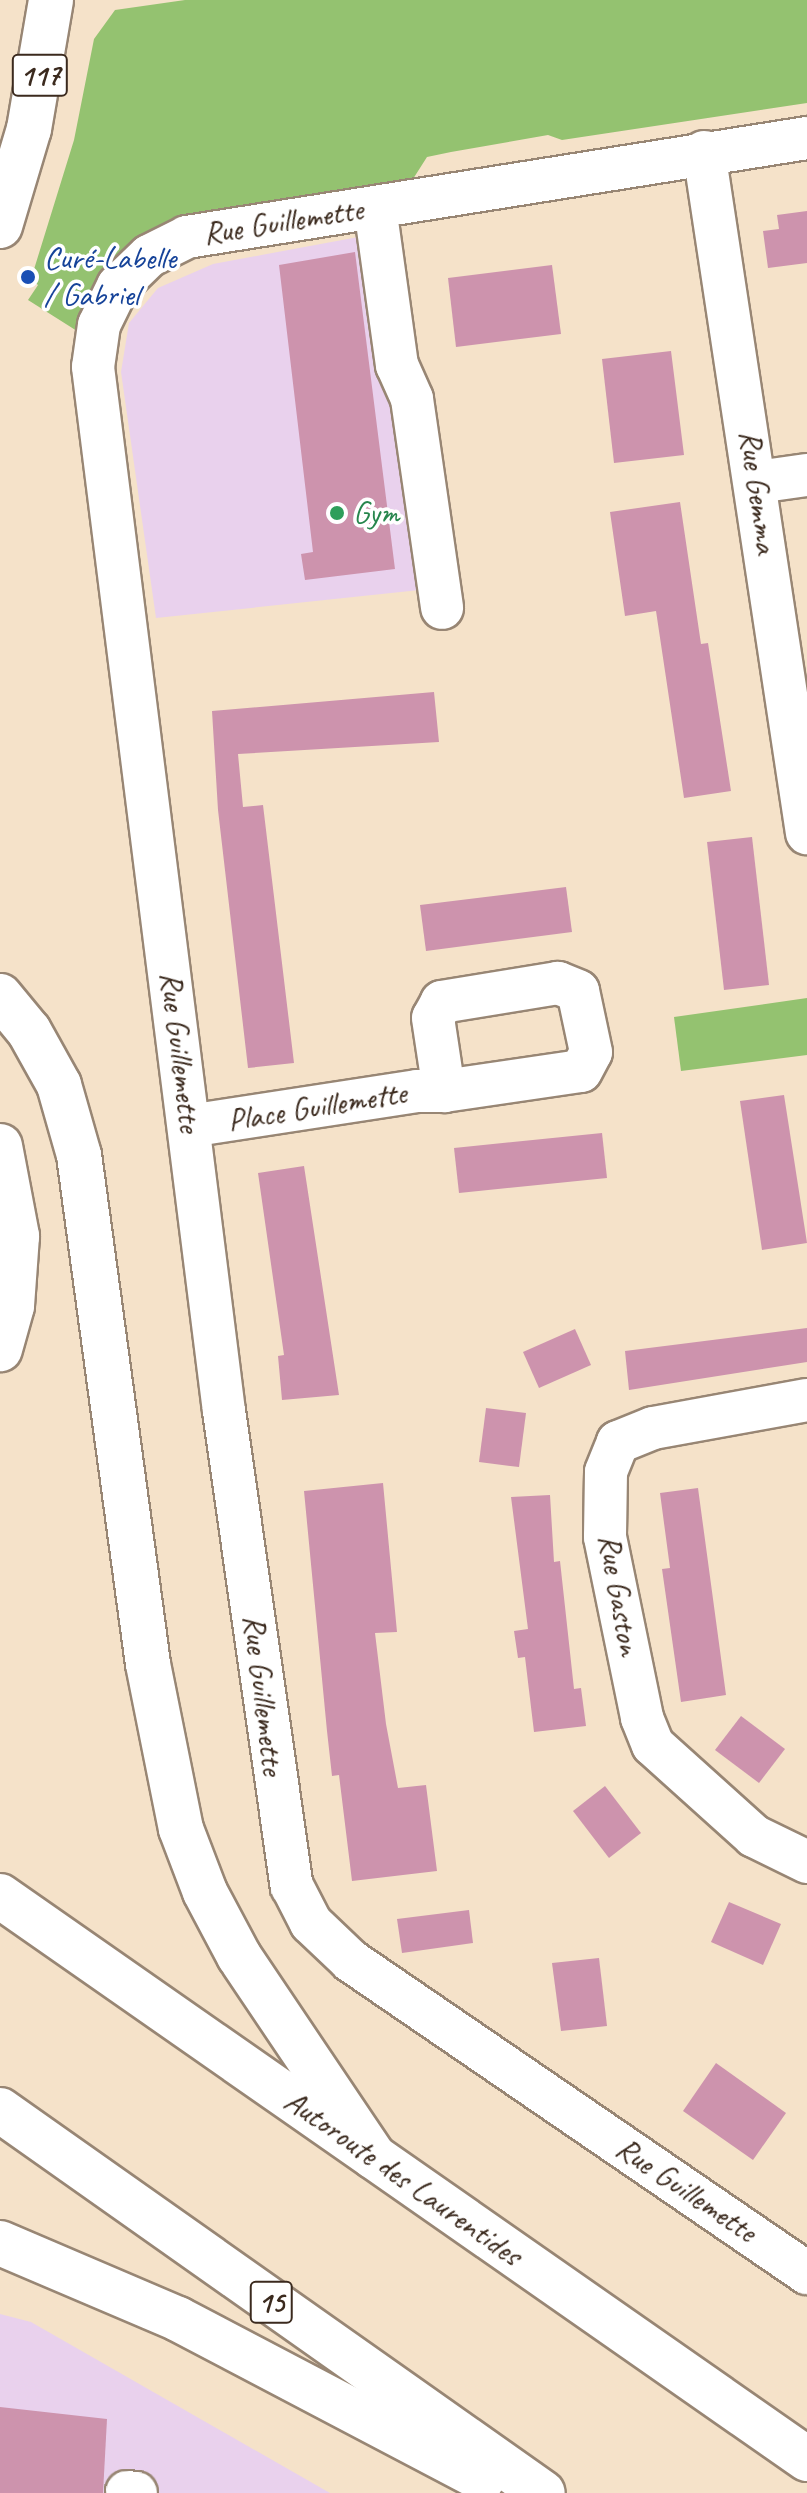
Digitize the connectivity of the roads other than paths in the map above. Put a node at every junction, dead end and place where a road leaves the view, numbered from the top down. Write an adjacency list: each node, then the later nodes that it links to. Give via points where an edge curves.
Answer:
1 (51, 0): 5 (main road, 117, via 29,129)
2 (807, 138): 3 (street, Rue Guillemette)
3 (704, 152): 4 (street, Rue Guillemette); 7 (street, Rue Gemma)
4 (375, 207): 8 (street, via 397,365 412,399); 12 (street, Rue Guillemette, via 174,242 137,265 118,286 95,339 95,382)
5 (0, 226)
6 (807, 475): 7 (street)
7 (757, 482): 9 (street, Rue Gemma)
8 (442, 608)
9 (807, 833)
10 (0, 996): 19 (main road, via 29,1031 59,1085 79,1155 148,1664 181,1829 205,1892 239,1956)
11 (444, 1091): 12 (street, Place Guillemette)
12 (189, 1126): 21 (street, Rue Guillemette, via 280,1822 289,1872 303,1909 330,1945 351,1961)
13 (0, 1146): 14 (main road, via 17,1236 12,1306)
14 (0, 1349)
15 (807, 1400): 16 (street, Rue Gaston, via 653,1428 618,1442 606,1472 605,1537 642,1718 653,1745 754,1836)
16 (807, 1862)
17 (0, 1896): 19 (main road, Autoroute des Laurentides)
18 (0, 2110): 26 (main road, 15)
19 (374, 2157): 22 (main road, Autoroute des Laurentides)
20 (0, 2243): 25 (main road, via 178,2319)
21 (807, 2273)
22 (807, 2459)
23 (127, 2492): 24 (street)
24 (136, 2493)
25 (510, 2493)
26 (543, 2493)

